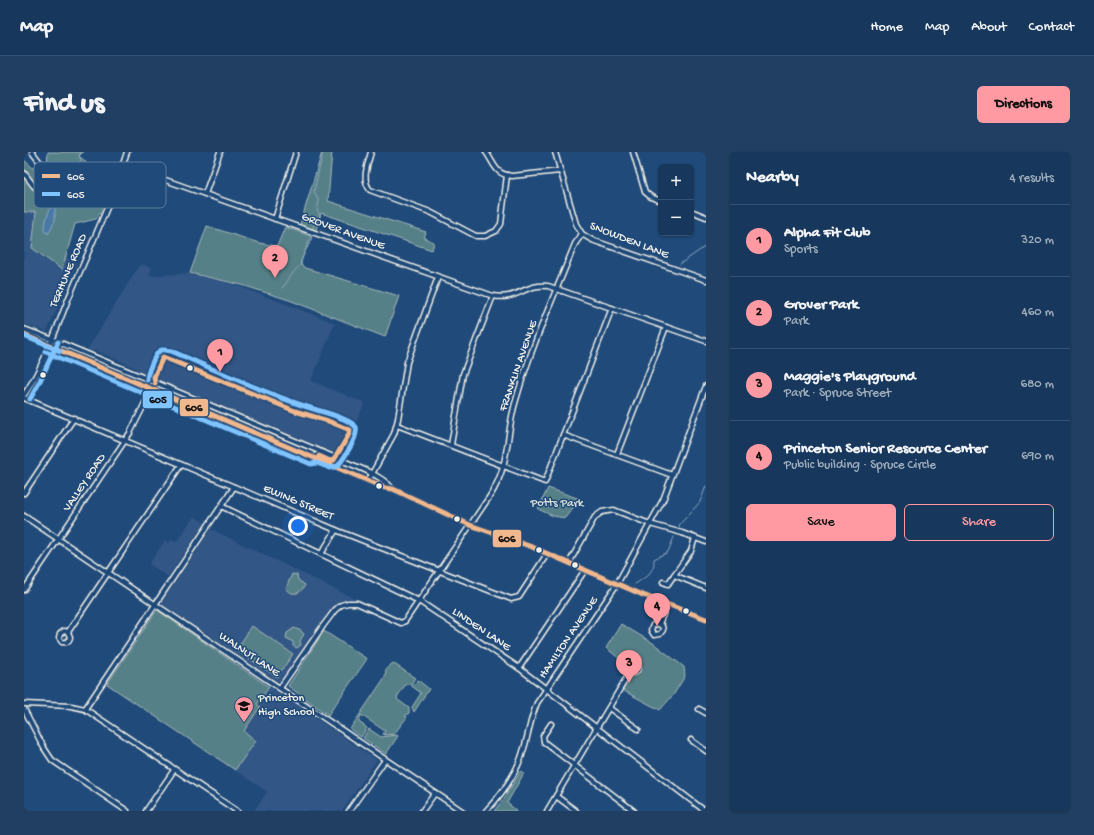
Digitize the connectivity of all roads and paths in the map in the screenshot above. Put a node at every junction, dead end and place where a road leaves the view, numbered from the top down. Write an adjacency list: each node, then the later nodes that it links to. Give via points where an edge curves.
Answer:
1 (32, 152): 9 (street)
2 (127, 152): 10 (street, TERHUNE ROAD)
3 (220, 152): 16 (street)
4 (296, 152): 21 (street)
5 (371, 152): 13 (street, via 365,176 370,190 430,212 476,236 492,234 501,224)
6 (486, 152): 13 (street, via 495,168)
7 (555, 152): 11 (street, SNOWDEN LANE)
8 (633, 152): 17 (street, via 645,192)
9 (40, 162)
10 (123, 162)
11 (560, 171): 13 (street); 22 (street, SNOWDEN LANE, via 576,224)
12 (24, 174): 15 (street)
13 (507, 175)
14 (166, 180): 16 (street, GROVER AVENUE)
15 (34, 186)
16 (205, 194): 21 (street, GROVER AVENUE)
17 (658, 200)
18 (107, 208): 31 (street, TERHUNE ROAD)
19 (694, 212): 20 (street)
20 (706, 217)
21 (275, 219): 23 (street, GROVER AVENUE)
22 (582, 234): 24 (street, SNOWDEN LANE, via 592,240); 25 (street, FRANKLIN AVENUE, via 575,244)
23 (438, 277): 26 (street, GROVER AVENUE); 39 (street, via 407,362)
24 (706, 280)
25 (557, 289): 26 (street, GROVER AVENUE, via 537,285 510,297); 27 (street, GROVER AVENUE); 50 (street, FRANKLIN AVENUE, via 516,399)
26 (493, 296): 43 (street, via 463,374)
27 (612, 308): 28 (street, GROVER AVENUE); 40 (street)
28 (666, 327): 32 (street, GROVER AVENUE); 45 (street)
29 (24, 329): 31 (street)
30 (24, 335): 33 (street)
31 (52, 339): 33 (street, TERHUNE ROAD); 34 (street)
32 (706, 341)
33 (49, 346): 36 (street); 37 (street, TERHUNE ROAD)
34 (155, 383): 36 (street, VALLEY ROAD); 42 (street)
35 (706, 386): 53 (street, HAMILTON AVENUE)
36 (152, 389): 41 (street, VALLEY ROAD); 44 (street)
37 (24, 396): 38 (street, EWING STREET)
38 (74, 418): 41 (street, EWING STREET); 57 (street)
39 (397, 425): 43 (street); 52 (street, via 391,441)
40 (563, 435): 45 (street); 50 (street, via 545,482)
41 (125, 441): 49 (street, EWING STREET); 64 (street, VALLEY ROAD)
42 (294, 441): 44 (street, via 296,449); 47 (street)
43 (451, 445): 50 (street)
44 (301, 452): 46 (street)
45 (617, 454): 53 (street)
46 (312, 457): 47 (street, via 316,455 330,461); 51 (street)
47 (336, 458): 48 (street)
48 (350, 464): 51 (street); 52 (street)
49 (180, 465): 55 (street, EWING STREET); 71 (street)
50 (504, 466): 61 (street, FRANKLIN AVENUE, via 497,485)
51 (350, 473): 54 (street)
52 (371, 474): 54 (street); 56 (street)
53 (672, 475): 60 (street, HAMILTON AVENUE, via 663,500)
54 (368, 481): 56 (street)
55 (234, 487): 58 (street); 62 (street, EWING STREET)
56 (393, 489): 61 (street)
57 (24, 493)
58 (221, 506): 66 (street, LINDEN LANE); 78 (street)
59 (24, 516): 64 (street, WALNUT LANE)
60 (650, 524): 63 (street); 68 (street, via 614,510 602,512 595,517); 74 (street, HAMILTON AVENUE)
61 (470, 525): 67 (street); 70 (street, FRANKLIN AVENUE)
62 (336, 530): 66 (street); 70 (street, EWING STREET)
63 (696, 538): 65 (street); 72 (street, via 691,551)
64 (59, 539): 71 (street, WALNUT LANE); 76 (street, VALLEY ROAD)
65 (706, 542)
66 (321, 554): 77 (street, LINDEN LANE)
67 (547, 554): 68 (street); 70 (street, EWING STREET, via 519,597 514,599)
68 (569, 563): 69 (street)
69 (585, 570): 74 (street); 83 (street)
70 (439, 571): 77 (street, FRANKLIN AVENUE)
71 (108, 572): 78 (street, WALNUT LANE); 82 (street)
72 (674, 575): 73 (street, via 668,584); 75 (street)
73 (663, 582)
74 (617, 584): 79 (street); 86 (street, HAMILTON AVENUE)
75 (706, 588)
76 (24, 590)
77 (419, 600): 83 (street, LINDEN LANE); 85 (street, FRANKLIN AVENUE, via 401,623 357,603 341,605 331,615)
78 (155, 604): 85 (street, WALNUT LANE); 90 (street)
79 (667, 604): 80 (street); 81 (street)
80 (706, 619)
81 (659, 624)
82 (68, 632)
83 (519, 668): 86 (street, LINDEN LANE)
84 (630, 672): 88 (street)
85 (280, 688): 98 (street, WALNUT LANE)
86 (546, 689): 94 (street, LINDEN LANE); 109 (street, HAMILTON AVENUE, via 535,708 519,764 502,792)
87 (24, 704): 90 (street)
88 (609, 708): 94 (street); 95 (street)
89 (24, 709): 103 (street, via 52,760)
90 (85, 709): 100 (street)
91 (699, 709): 92 (street)
92 (706, 713)
93 (551, 724): 99 (street, via 543,736 544,742)
94 (598, 728): 99 (street); 113 (street, LINDEN LANE)
95 (638, 729)
96 (691, 740): 97 (street)
97 (706, 751)
98 (385, 760): 101 (street, WALNUT LANE); 106 (street)
99 (575, 766): 102 (street); 112 (street)
100 (174, 770): 104 (street); 105 (street)
101 (435, 793): 107 (street); 108 (street, WALNUT LANE)
102 (556, 796): 110 (street); 111 (street)
103 (127, 811)
104 (146, 811)
105 (236, 811)
106 (350, 811)
107 (422, 811)
108 (462, 811)
109 (486, 811)
110 (547, 811)
111 (576, 811)
112 (634, 811)
113 (705, 811)

